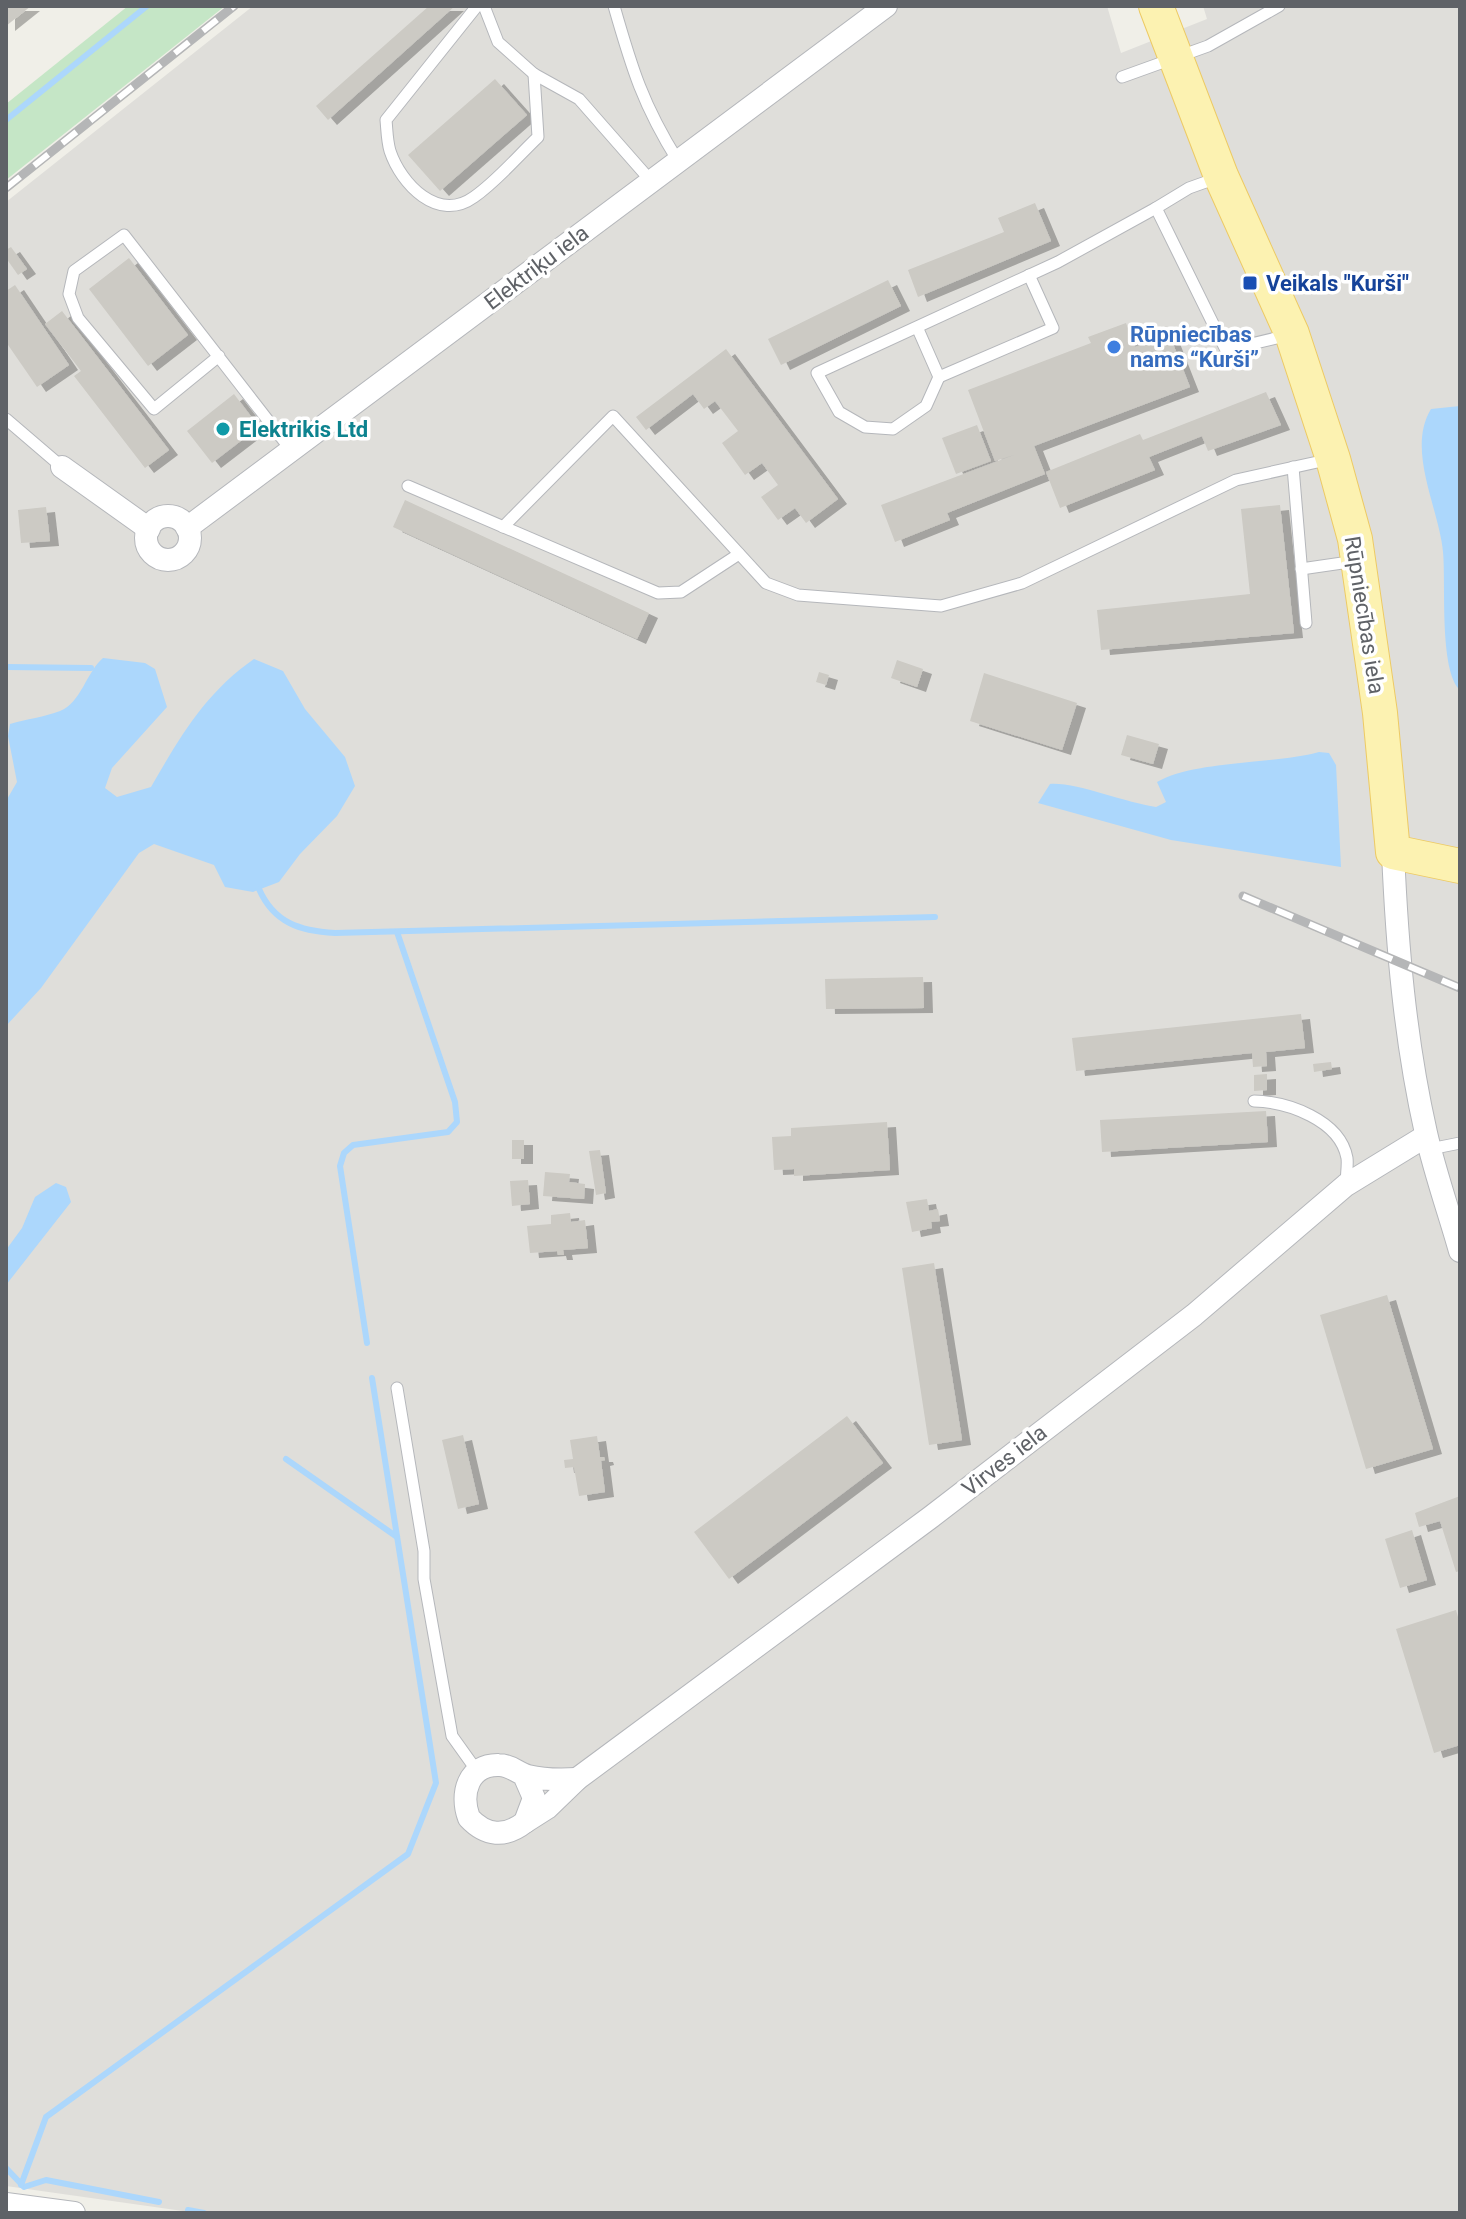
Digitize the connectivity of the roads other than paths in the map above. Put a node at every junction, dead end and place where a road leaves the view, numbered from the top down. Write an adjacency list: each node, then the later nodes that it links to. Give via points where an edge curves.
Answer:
1 (477, 6): 8 (lane, via 386,120 389,150 405,180 426,201 441,206 471,199 538,137)
2 (484, 6): 8 (lane, via 498,42)
3 (614, 6): 10 (lane, via 650,116)
4 (886, 6): 10 (street, Elektriķu iela)
5 (1156, 6): 7 (main road, Rūpniecības iela)
6 (1279, 6): 7 (lane)
7 (1178, 59): 9 (lane); 11 (main road, Rūpniecības iela)
8 (534, 74): 12 (lane, via 579,99)
9 (1122, 77)
10 (678, 161): 12 (street, Elektriķu iela)
11 (1221, 176): 13 (lane); 16 (main road, Rūpniecības iela)
12 (651, 181): 20 (street, Elektriķu iela)
13 (1156, 208): 14 (lane); 16 (lane, via 1226,350)
14 (1029, 275): 15 (lane); 18 (lane, via 1053,328)
15 (917, 327): 18 (lane); 18 (lane, via 817,373 839,412 865,427 893,429 926,406)
16 (1292, 334): 21 (main road, Rūpniecības iela)
17 (219, 356): 17 (lane, via 124,235 74,271 69,294 78,318 154,409); 20 (lane)
18 (939, 377)
19 (6, 419): 22 (lane)
20 (291, 450): 26 (street, Elektriķu iela)
21 (1333, 459): 23 (lane); 29 (main road, Rūpniecības iela)
22 (62, 467): 27 (street, Elektriķu iela)
23 (1293, 467): 28 (lane, via 1236,480 1022,583 941,606 798,595 766,583); 30 (lane)
24 (408, 486): 25 (lane)
25 (503, 527): 28 (lane, via 658,593 681,592); 28 (lane, via 613,416)
26 (187, 528): 27 (street, via 167,517); 27 (street, Elektriķu iela, via 187,549 169,560 150,550)
27 (149, 529)
28 (739, 554)
29 (1358, 560): 30 (lane); 32 (main road, Rūpniecības iela)
30 (1301, 569): 31 (lane)
31 (1306, 623)
32 (1393, 852): 33 (main road); 35 (street, Rūpniecības iela, via 1404,1006)
33 (1460, 866)
34 (1254, 1101): 37 (lane, via 1273,1101 1317,1119 1335,1133 1347,1156)
35 (1428, 1142): 36 (lane); 37 (street, Virves iela); 38 (street, Rūpniecības iela)
36 (1460, 1143)
37 (1346, 1185): 42 (street, Virves iela, via 1194,1315)
38 (1460, 1251)
39 (397, 1388): 40 (lane, via 452,1736)
40 (477, 1771): 41 (street, via 501,1764); 43 (street, Virves iela, via 464,1793 469,1818 478,1827 502,1834)
41 (524, 1775): 42 (street); 43 (street, via 534,1798)
42 (577, 1779): 43 (street, Virves iela)
43 (525, 1822)
44 (6, 2204): 45 (street)
45 (74, 2213)

